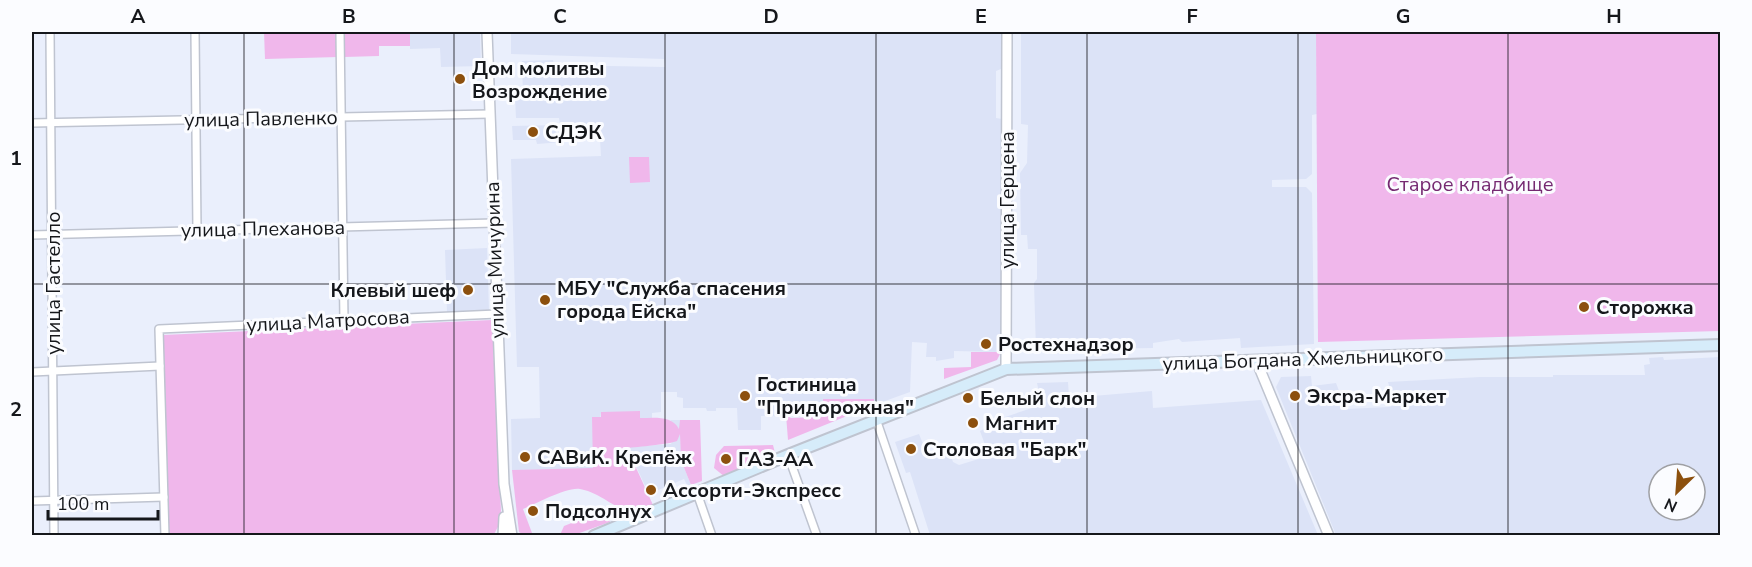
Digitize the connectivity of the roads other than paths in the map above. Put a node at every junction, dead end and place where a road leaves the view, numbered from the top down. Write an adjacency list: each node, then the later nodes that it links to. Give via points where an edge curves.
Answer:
1 (50, 32): 10 (street, улица Гастелло)
2 (195, 32): 8 (street)
3 (340, 32): 7 (street)
4 (487, 32): 6 (street, улица Мичурина)
5 (1007, 32): 21 (street, улица Герцена)
6 (490, 114): 7 (street, улица Павленко); 11 (street, улица Мичурина)
7 (341, 118): 8 (street, улица Павленко); 12 (street)
8 (197, 120): 10 (street, улица Павленко); 13 (street)
9 (32, 123): 10 (street, улица Павленко)
10 (51, 123): 14 (street, улица Гастелло)
11 (494, 223): 12 (street, улица Плеханова); 16 (street, улица Мичурина)
12 (343, 227): 13 (street, улица Плеханова); 17 (street)
13 (197, 230): 14 (street, улица Плеханова)
14 (53, 234): 15 (street, улица Плеханова); 22 (street, улица Гастелло)
15 (32, 235)
16 (497, 314): 17 (street, улица Матросова); 26 (street, улица Мичурина)
17 (344, 321): 20 (street, улица Матросова, via 159,329)
18 (1720, 345): 19 (main road, улица Богдана Хмельницкого)
19 (1256, 360): 21 (main road, улица Богдана Хмельницкого); 39 (street)
20 (160, 366): 22 (street); 28 (street)
21 (1006, 369): 24 (main road, улица Богдана Хмельницкого)
22 (53, 371): 23 (street); 30 (street, улица Гастелло)
23 (32, 372)
24 (876, 419): 25 (main road, улица Богдана Хмельницкого); 38 (street)
25 (788, 454): 27 (main road, улица Богдана Хмельницкого); 37 (street)
26 (505, 488): 34 (street, улица Мичурина); 35 (street, улица Мичурина)
27 (697, 493): 31 (main road, улица Богдана Хмельницкого); 36 (street)
28 (164, 497): 30 (street); 33 (street)
29 (32, 501): 30 (street)
30 (53, 501): 32 (street, улица Гастелло)
31 (601, 534)
32 (54, 536)
33 (165, 536)
34 (502, 536)
35 (512, 536)
36 (712, 536)
37 (817, 536)
38 (915, 536)
39 (1329, 536)

